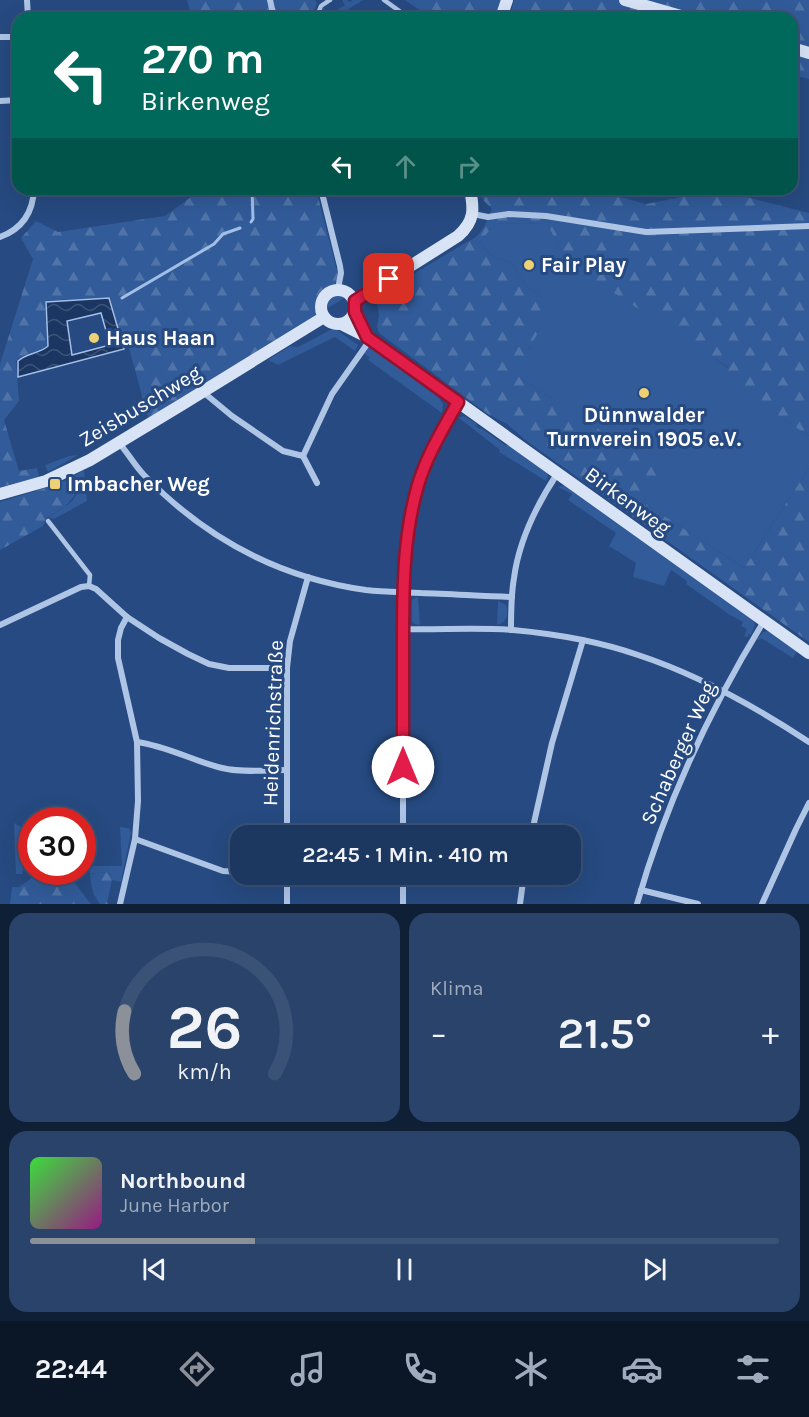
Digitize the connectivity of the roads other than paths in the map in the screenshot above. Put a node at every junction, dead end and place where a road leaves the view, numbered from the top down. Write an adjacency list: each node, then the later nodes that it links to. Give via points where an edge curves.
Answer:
1 (330, 0): 4 (lane)
2 (384, 0): 5 (lane)
3 (625, 0): 6 (street)
4 (318, 12)
5 (401, 12)
6 (667, 12)
7 (33, 195): 12 (street, via 32,207 19,227)
8 (322, 195): 13 (street, via 340,266)
9 (471, 195): 10 (street)
10 (472, 214): 11 (street, via 546,216 646,232); 14 (street, via 458,236)
11 (809, 226)
12 (0, 237)
13 (338, 290): 14 (street, via 348,293); 15 (street, via 323,299)
14 (355, 307): 16 (street, via 350,320); 17 (street, Birkenweg)
15 (324, 317): 16 (street); 18 (street, Zeisbuschweg)
16 (341, 324): 17 (street, Birkenweg)
17 (369, 338): 19 (street, Birkenweg); 21 (street, via 332,394)
18 (202, 392): 20 (street, Zeisbuschweg); 21 (street, via 284,451)
19 (458, 402): 22 (street, Birkenweg); 28 (street, via 418,483 405,549)
20 (119, 443): 24 (street, Zeisbuschweg, via 57,477); 26 (street, via 143,474 213,534 260,560)
21 (303, 456): 23 (street)
22 (557, 474): 29 (street, via 525,534); 31 (street, Birkenweg)
23 (317, 483)
24 (0, 494)
25 (48, 521): 27 (lane, via 90,575)
26 (308, 577): 28 (street, via 368,590); 37 (street, Heidenrichstraße, via 290,641)
27 (89, 586): 30 (street); 32 (street)
28 (404, 592): 29 (street); 33 (street)
29 (512, 597): 34 (street)
30 (127, 617): 37 (street, via 209,664); 39 (street, via 118,640 118,658)
31 (764, 621): 36 (street, Birkenweg); 38 (street, Schaberger Weg)
32 (0, 625)
33 (403, 629): 34 (street); 44 (street)
34 (511, 630): 35 (street)
35 (583, 640): 38 (street, via 640,655); 45 (street, via 552,743)
36 (809, 653)
37 (287, 668): 41 (street, Heidenrichstraße)
38 (723, 691): 40 (street); 51 (street, Schaberger Weg, via 689,763)
39 (137, 742): 41 (street, via 227,769); 46 (street)
40 (809, 742)
41 (287, 770): 43 (street, Heidenrichstraße)
42 (809, 803): 58 (street)
43 (287, 825)
44 (403, 825)
45 (533, 825)
46 (135, 840): 47 (street); 52 (street)
47 (230, 871)
48 (287, 885): 53 (street)
49 (403, 885): 54 (street)
50 (523, 885): 55 (street)
51 (641, 890): 56 (street, Schaberger Weg); 57 (street)
52 (120, 904)
53 (287, 904)
54 (403, 904)
55 (520, 904)
56 (637, 904)
57 (698, 904)
58 (762, 904)

